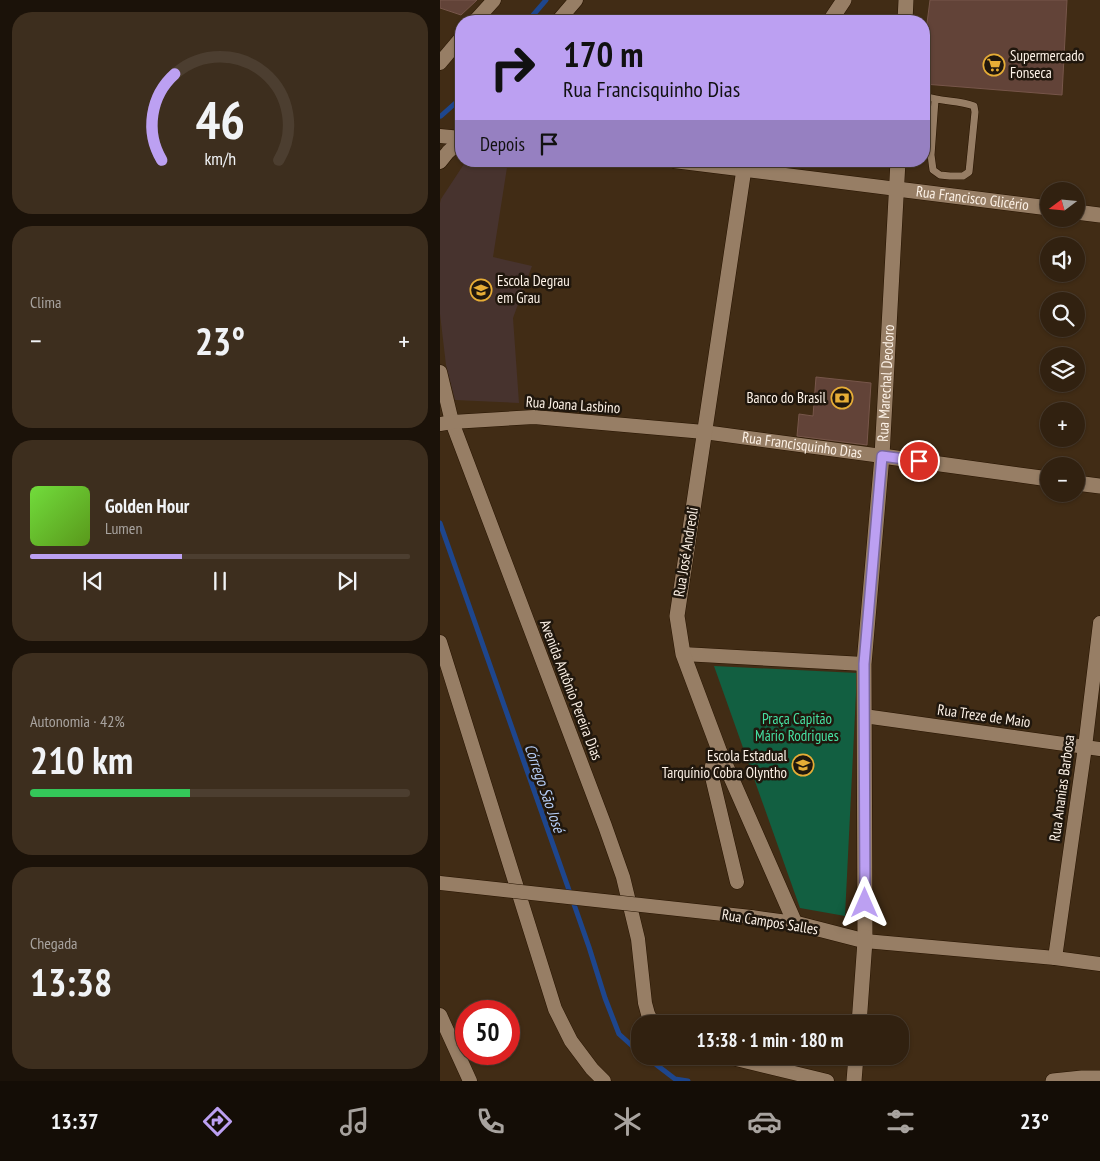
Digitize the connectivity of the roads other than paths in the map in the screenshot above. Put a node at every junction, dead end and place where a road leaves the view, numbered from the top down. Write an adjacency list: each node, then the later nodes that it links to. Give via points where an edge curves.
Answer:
1 (494, 0): 5 (street)
2 (576, 0): 6 (street)
3 (844, 0): 7 (main road)
4 (906, 0): 8 (main road)
5 (481, 15)
6 (563, 15)
7 (834, 15)
8 (905, 15)
9 (455, 45): 10 (street)
10 (440, 63)
11 (930, 98): 12 (lane)
12 (935, 100): 12 (lane, via 933,170 940,175 963,176 969,172 974,106); 13 (lane)
13 (930, 101)
14 (440, 136): 15 (street)
15 (455, 138)
16 (455, 145): 17 (street)
17 (440, 162)
18 (746, 167): 27 (main road, Rua José Andreoli)
19 (759, 167): 21 (street)
20 (898, 167): 21 (main road, Rua Marechal Deodoro)
21 (897, 189): 22 (main road, Rua Francisco Glicério); 28 (main road, Rua Marechal Deodoro)
22 (1040, 207)
23 (1085, 213): 24 (main road)
24 (1100, 215)
25 (440, 372): 26 (street, Avenida Antônio Pereira Dias)
26 (446, 423): 27 (street, Rua Joana Lasbino, via 534,417); 48 (street, Avenida Antônio Pereira Dias, via 623,876 638,939)
27 (704, 432): 28 (street, Rua Francisquinho Dias); 34 (main road, Rua José Andreoli, via 677,616)
28 (882, 456): 29 (main road, Rua Francisquinho Dias); 35 (main road, Rua Marechal Deodoro)
29 (1040, 478)
30 (1085, 484): 31 (main road)
31 (1100, 486)
32 (1100, 623): 38 (street, Rua Ananias Barbosa)
33 (440, 642): 36 (street)
34 (683, 654): 35 (street); 40 (main road, Rua José Andreoli)
35 (864, 664): 37 (main road, Rua Marechal Deodoro)
36 (444, 671): 54 (street, via 556,1009 571,1041)
37 (864, 716): 38 (street, Rua Treze de Maio); 44 (main road, Rua Marechal Deodoro)
38 (1085, 747): 39 (street, Rua Treze de Maio); 45 (street, Rua Ananias Barbosa)
39 (1100, 748)
40 (719, 750): 41 (street, via 712,766 712,777); 43 (main road, Rua José Andreoli)
41 (736, 882)
42 (440, 883): 43 (street, Rua Campos Salles, bridge)
43 (795, 923): 44 (main road, Rua Campos Salles)
44 (865, 941): 45 (street, Rua Campos Salles); 49 (main road, Rua Marechal Deodoro)
45 (1055, 958): 46 (street, Rua Campos Salles)
46 (1100, 964)
47 (440, 1015): 53 (street)
48 (648, 1015)
49 (859, 1015)
50 (761, 1065): 55 (street)
51 (855, 1065): 56 (main road)
52 (1100, 1078): 57 (main road)
53 (470, 1081)
54 (604, 1081)
55 (827, 1081)
56 (854, 1081)
57 (1052, 1081)

